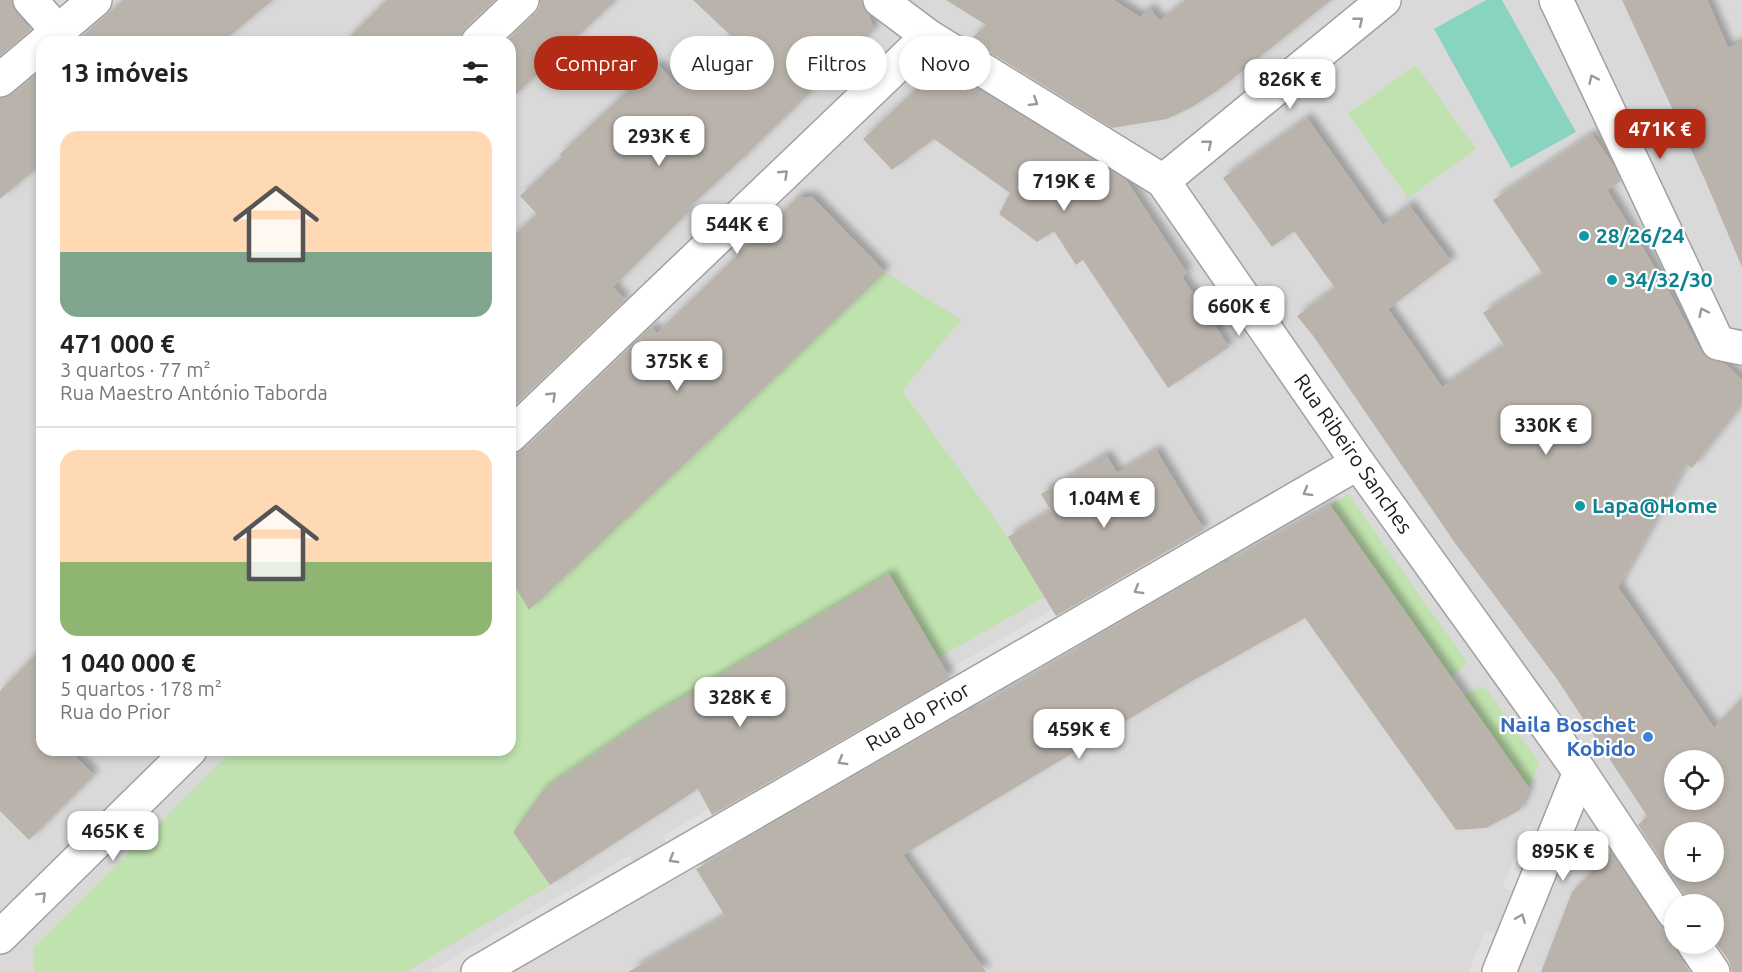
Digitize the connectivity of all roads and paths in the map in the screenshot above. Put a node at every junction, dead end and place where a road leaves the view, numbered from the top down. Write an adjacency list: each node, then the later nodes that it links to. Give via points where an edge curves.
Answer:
1 (30, 0): 7 (street)
2 (95, 0): 8 (street)
3 (522, 0): 9 (street)
4 (880, 0): 10 (street, Rua Ribeiro Sanches)
5 (1384, 0): 15 (street, one-way to 5)
6 (1556, 0): 16 (street, one-way to 6, via 1718,343)
7 (47, 36)
8 (52, 36)
9 (484, 36)
10 (928, 36)
11 (36, 49): 14 (street)
12 (899, 64): 17 (street, one-way to 12)
13 (991, 75): 15 (street, Rua Ribeiro Sanches, one-way to 15)
14 (0, 80)
15 (1163, 181): 18 (street, Rua Ribeiro Sanches)
16 (1742, 348)
17 (516, 430)
18 (1358, 463): 20 (street, Rua Ribeiro Sanches); 24 (street, Rua do Prior, one-way to 24)
19 (184, 756): 22 (street, one-way to 19)
20 (1580, 772): 21 (street, Rua Ribeiro Sanches); 25 (street, one-way to 20)
21 (1664, 898)
22 (0, 937)
23 (1701, 954): 26 (street)
24 (478, 972)
25 (1499, 972)
26 (1713, 972)

